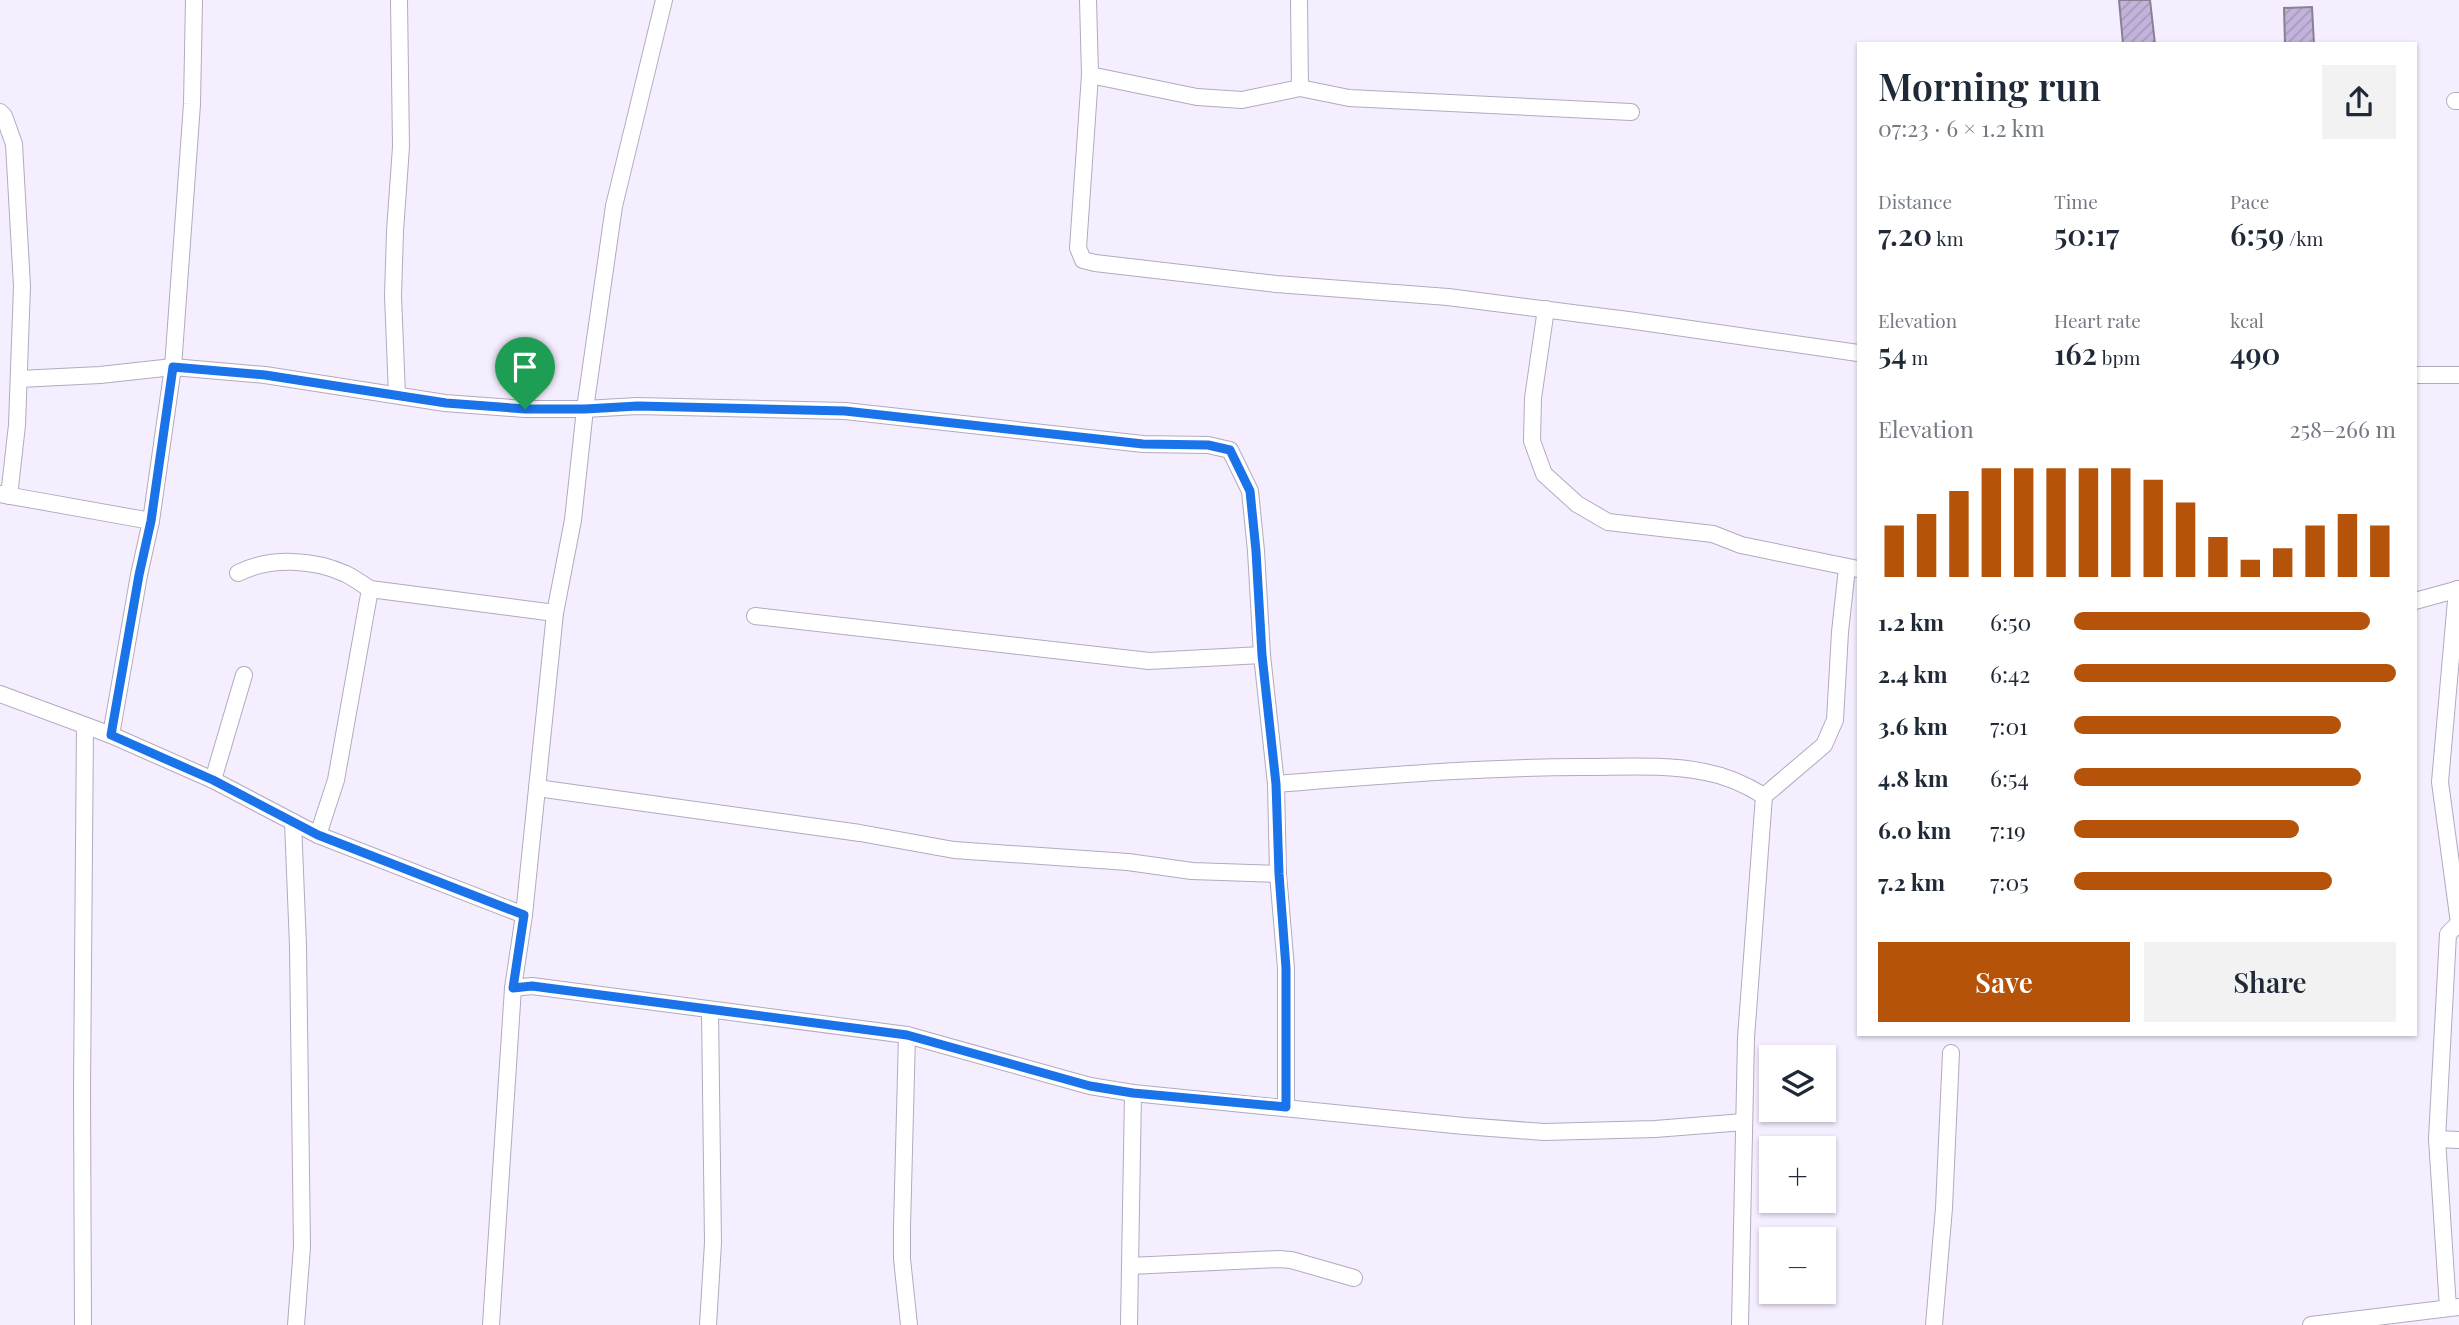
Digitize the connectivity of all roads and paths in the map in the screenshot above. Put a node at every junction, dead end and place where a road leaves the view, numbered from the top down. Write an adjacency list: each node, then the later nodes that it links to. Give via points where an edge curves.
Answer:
1 (194, 0): 12 (street, via 192,104)
2 (399, 0): 16 (street, via 401,147 393,296)
3 (664, 0): 17 (street, via 614,206)
4 (1088, 0): 6 (street)
5 (1299, 0): 7 (street)
6 (1090, 75): 7 (street, via 1196,97 1241,100); 10 (street, via 1078,228 1083,260 1276,284)
7 (1300, 88): 9 (street, via 1349,98)
8 (0, 112): 15 (street, via 14,144 22,286)
9 (1631, 112)
10 (1546, 309): 11 (street); 20 (street, via 1533,398 1532,441 1544,474 1577,504 1608,522 1713,534 1741,545)
11 (1857, 353)
12 (173, 367): 15 (street); 16 (street); 19 (street)
13 (2417, 375): 14 (street)
14 (2459, 375)
15 (19, 379): 18 (street, via 17,425)
16 (397, 395): 17 (street, via 525,409)
17 (585, 409): 25 (street, via 573,520); 27 (street, via 845,411 1230,450 1250,491)
18 (5, 495): 19 (street)
19 (151, 521): 31 (street)
20 (1853, 569): 35 (street, via 1842,607 1835,720 1824,745)
21 (238, 573): 22 (street, via 256,564 306,563 345,573)
22 (370, 589): 25 (street); 37 (street, via 336,780)
23 (2458, 589): 24 (street); 40 (street, via 2440,782)
24 (2417, 600)
25 (555, 613): 34 (street)
26 (755, 617): 27 (street, via 1149,662)
27 (1262, 655): 33 (street)
28 (244, 675): 32 (street)
29 (0, 694): 30 (street)
30 (85, 726): 31 (street); 53 (street)
31 (111, 735): 32 (street)
32 (213, 780): 36 (street)
33 (1276, 784): 35 (street, via 1442,771 1646,767 1707,772 1742,782); 38 (street)
34 (537, 788): 38 (street, via 860,832 954,850); 39 (street)
35 (1764, 796): 47 (street, via 1749,981)
36 (293, 822): 37 (street); 54 (street, via 302,1247)
37 (318, 835): 39 (street)
38 (1279, 874): 46 (street, via 1286,968)
39 (524, 915): 41 (street)
40 (2459, 923): 48 (street, via 2448,934)
41 (513, 988): 42 (street, via 532,986); 55 (street)
42 (710, 1010): 43 (street); 56 (street, via 713,1243)
43 (907, 1035): 45 (street, via 1090,1086); 57 (street, via 902,1227)
44 (1951, 1053): 60 (street)
45 (1133, 1093): 46 (street); 50 (street)
46 (1286, 1107): 47 (street, via 1544,1132)
47 (1744, 1122): 59 (street)
48 (2437, 1139): 49 (street); 52 (street)
49 (2459, 1140)
50 (1130, 1266): 51 (street, via 1279,1259); 58 (street)
51 (1354, 1279)
52 (2453, 1308): 61 (street)
53 (83, 1325)
54 (296, 1325)
55 (491, 1325)
56 (708, 1325)
57 (909, 1325)
58 (1129, 1325)
59 (1740, 1325)
60 (1934, 1325)
61 (2311, 1325)

